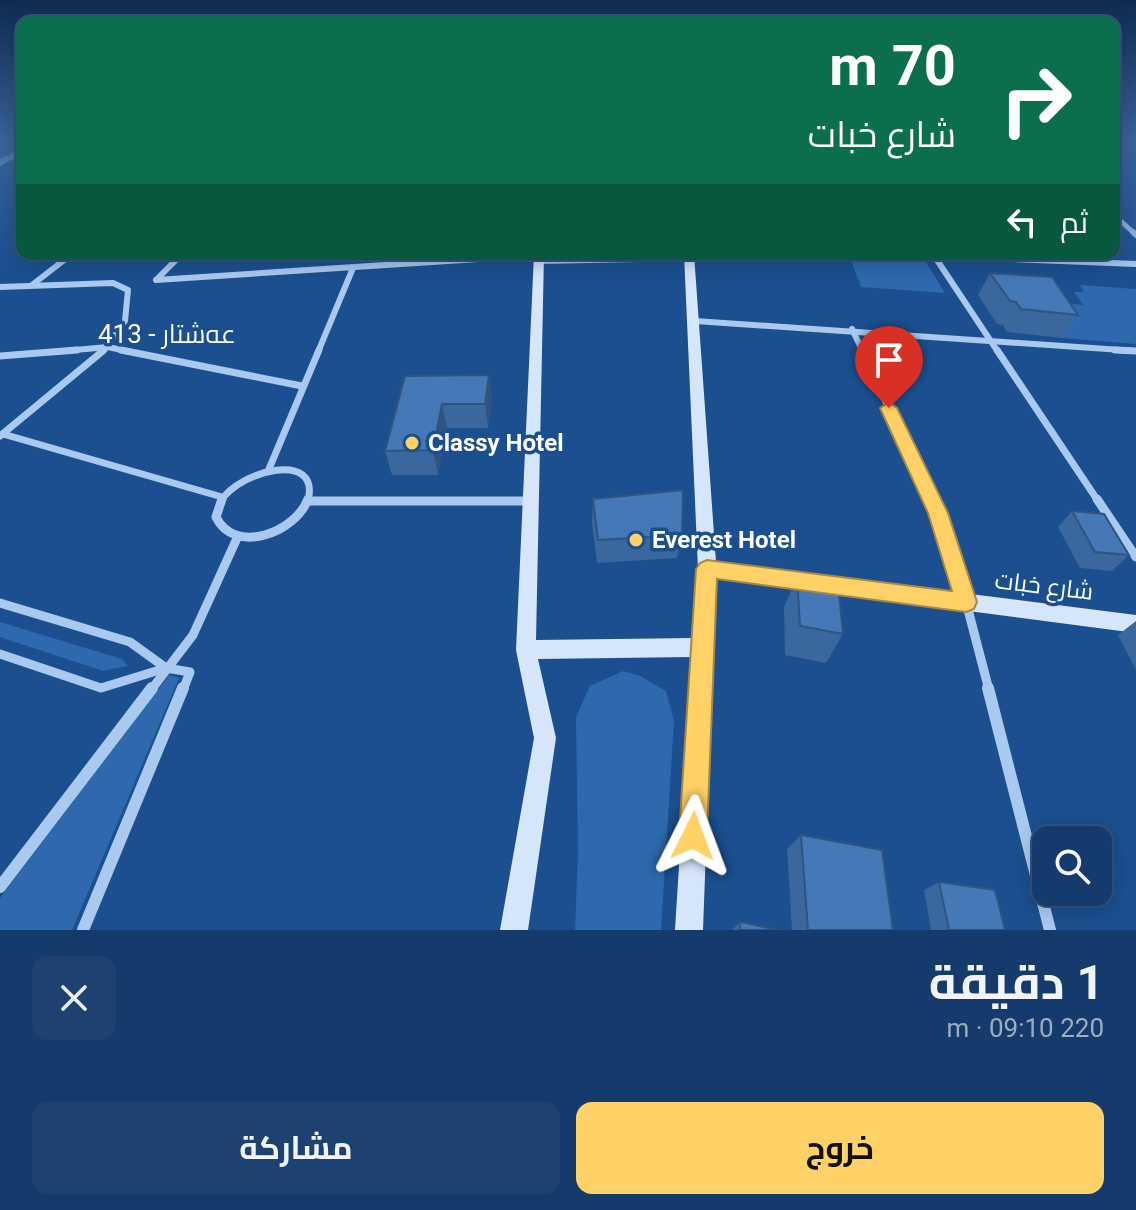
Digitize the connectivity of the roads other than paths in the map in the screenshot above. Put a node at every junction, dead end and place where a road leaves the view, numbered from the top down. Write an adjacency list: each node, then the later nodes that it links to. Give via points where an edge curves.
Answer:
1 (1120, 221): 2 (street)
2 (1136, 235)
3 (64, 260): 12 (street)
4 (176, 260): 11 (street, via 156,280)
5 (488, 260): 11 (street)
6 (539, 260): 25 (street)
7 (689, 260): 14 (street)
8 (937, 260): 16 (street)
9 (1046, 260): 10 (street)
10 (1136, 264)
11 (353, 268): 20 (street)
12 (32, 285): 13 (street); 17 (street, via 123,285 128,290 125,321)
13 (0, 287)
14 (695, 321): 15 (street); 28 (street)
15 (852, 329): 16 (street); 29 (street, via 938,513)
16 (990, 339): 18 (street); 27 (street)
17 (108, 347): 19 (street); 20 (street); 21 (street)
18 (1136, 351)
19 (0, 356)
20 (302, 386): 22 (street)
21 (1, 435): 23 (street)
22 (269, 469): 23 (street, via 242,479); 24 (street, via 303,475 312,491)
23 (222, 497): 26 (street, via 219,526)
24 (310, 501): 25 (street); 26 (street, via 282,529)
25 (532, 501): 33 (street)
26 (238, 536): 35 (street, via 193,635)
27 (1136, 557)
28 (707, 569): 29 (street, شارع خبات); 32 (street)
29 (966, 602): 31 (street, شارع خبات); 40 (street)
30 (0, 603): 35 (street, via 130,642)
31 (1136, 624)
32 (703, 647): 33 (street); 39 (street)
33 (526, 650): 38 (street, via 545,738)
34 (0, 654): 35 (street, via 101,688)
35 (166, 668): 36 (street); 37 (street, via 190,672)
36 (0, 887)
37 (83, 930)
38 (514, 930)
39 (689, 930)
40 (1050, 930)

